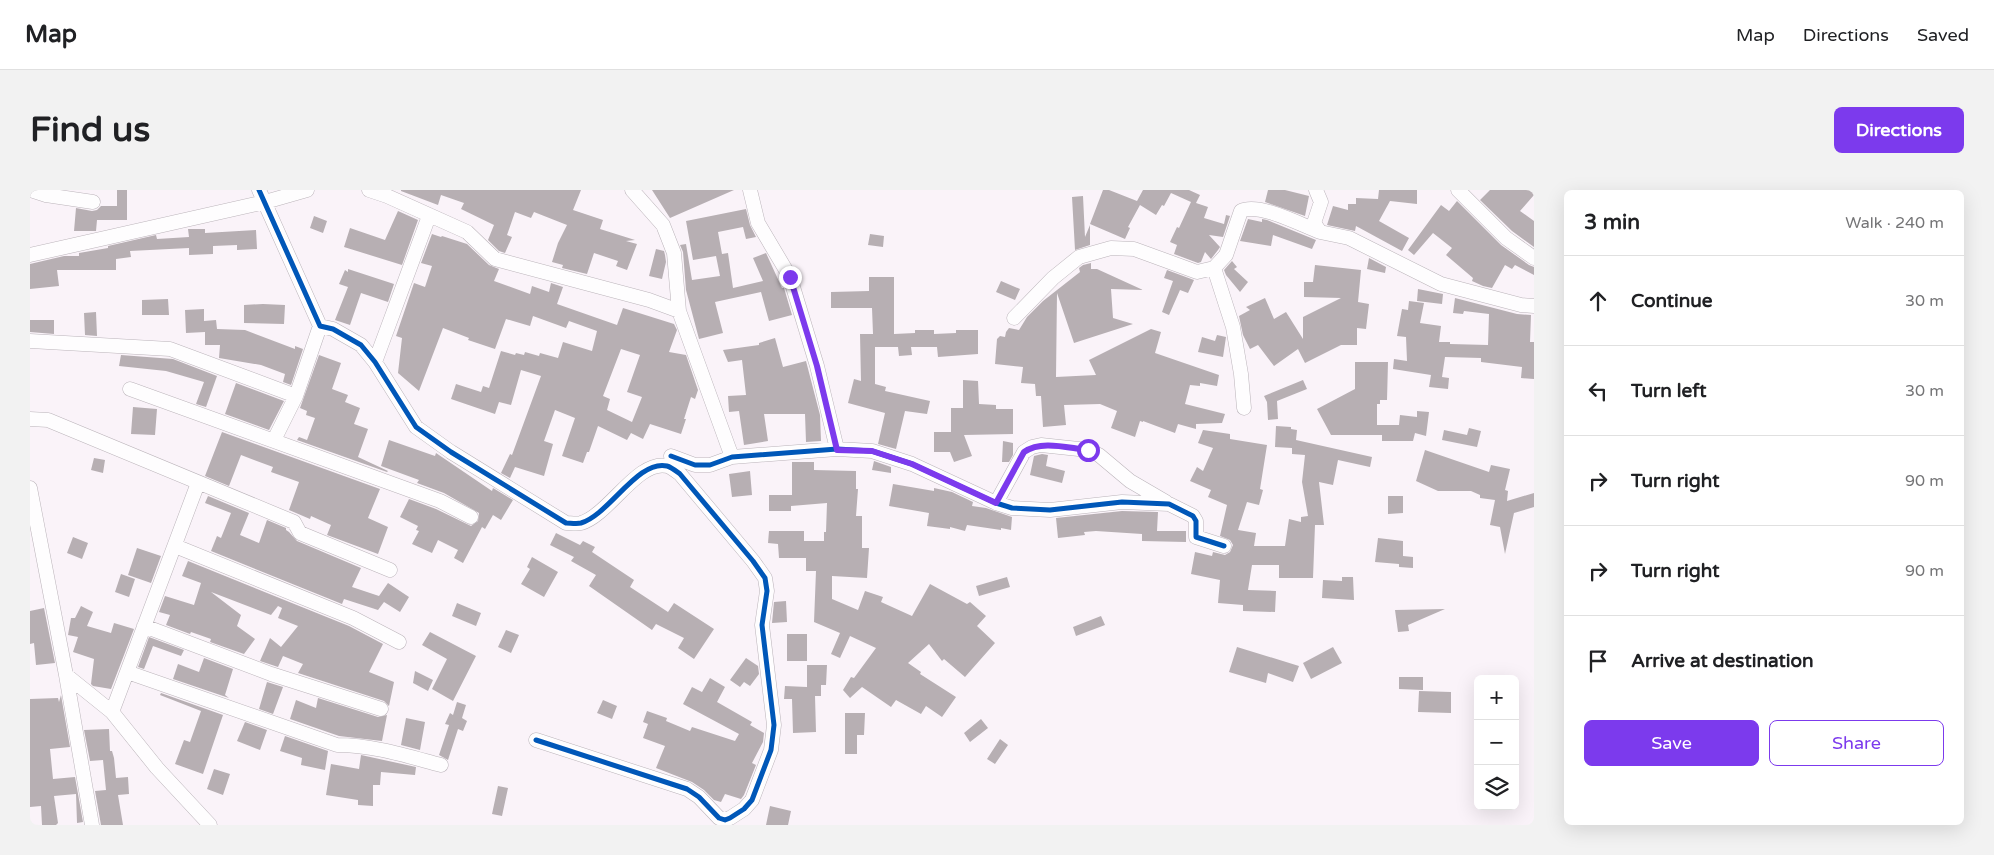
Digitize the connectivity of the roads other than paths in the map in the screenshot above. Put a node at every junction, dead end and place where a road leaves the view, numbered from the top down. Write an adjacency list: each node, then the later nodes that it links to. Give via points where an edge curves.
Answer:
1 (30, 190): 9 (street)
2 (307, 190): 8 (street)
3 (369, 190): 10 (street)
4 (632, 190): 16 (street, via 663,225 674,253)
5 (750, 190): 26 (street, via 758,223 790,277 817,366)
6 (1316, 190): 11 (street, via 1321,202 1314,223)
7 (1458, 190): 13 (street, via 1506,238)
8 (262, 196): 12 (street); 18 (street)
9 (93, 202)
10 (429, 216): 16 (street, via 467,232 495,259); 20 (street)
11 (1320, 232): 14 (street, via 1260,209 1241,211 1226,255); 15 (street, via 1350,238 1441,284)
12 (30, 255)
13 (1534, 258)
14 (1214, 268): 17 (street, via 1197,272 1134,249 1111,248 1079,257); 23 (street, via 1233,327)
15 (1534, 306)
16 (679, 311): 28 (street)
17 (1014, 318)
18 (320, 326): 20 (street, via 333,329 361,346); 22 (street)
19 (30, 340): 22 (street, via 170,350)
20 (375, 362): 43 (street, via 416,427 566,522 581,523 596,514 646,470 658,465 668,466 680,474 765,578 767,591 762,624 774,725 771,750 752,800 744,809 725,820 687,789)
21 (130, 389): 25 (street)
22 (296, 396): 25 (street)
23 (1244, 408)
24 (30, 419): 29 (street, via 48,420)
25 (274, 440): 33 (street, via 440,501)
26 (837, 450): 28 (street); 31 (street, via 872,451 912,464)
27 (671, 456): 28 (street, via 695,465 710,465)
28 (732, 457)
29 (198, 483): 34 (street); 36 (street, via 294,522 300,533)
30 (30, 488): 40 (street)
31 (996, 503): 32 (street, via 1012,508 1050,510 1122,502); 32 (street, via 1024,452 1041,445 1088,450 1099,455 1130,481)
32 (1169, 504): 35 (street, via 1193,516 1196,538)
33 (471, 517)
34 (175, 546): 37 (street); 38 (street, via 353,618)
35 (1224, 546)
36 (390, 570)
37 (144, 626): 39 (street); 41 (street, via 271,674)
38 (399, 642)
39 (127, 672): 42 (street); 44 (street, via 337,745 356,745)
40 (66, 675): 42 (street); 45 (street)
41 (381, 709)
42 (112, 712): 46 (street, via 157,768)
43 (536, 740)
44 (441, 765)
45 (92, 825)
46 (210, 825)

